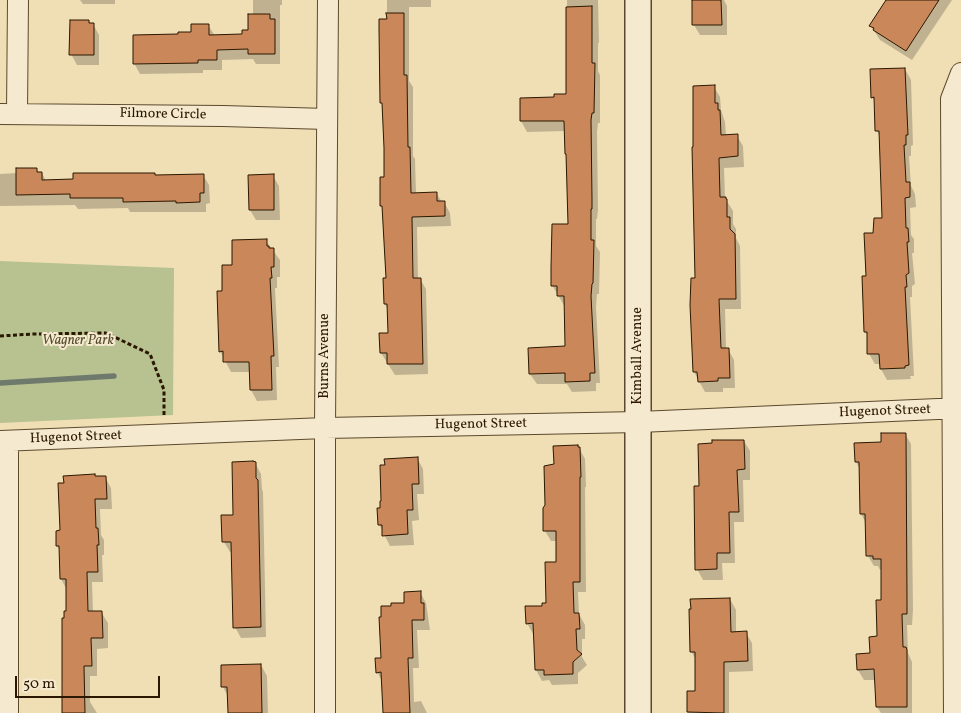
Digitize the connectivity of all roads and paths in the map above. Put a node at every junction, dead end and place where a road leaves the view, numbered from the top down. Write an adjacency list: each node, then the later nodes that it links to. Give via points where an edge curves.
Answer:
1 (18, 0): 5 (street)
2 (328, 0): 6 (street, Burns Avenue)
3 (638, 0): 9 (street, Kimball Avenue)
4 (961, 73): 8 (street, via 951,99)
5 (9, 113): 6 (street, Filmore Circle)
6 (327, 120): 10 (street, Burns Avenue)
7 (0, 336): 11 (path, via 106,333 150,354 164,390)
8 (957, 409): 9 (street, Hugenot Street); 16 (street)
9 (638, 422): 10 (street, Hugenot Street); 15 (street, Kimball Avenue)
10 (325, 428): 11 (street, Hugenot Street); 14 (street, Burns Avenue)
11 (164, 434): 12 (street, Hugenot Street)
12 (4, 441): 13 (street)
13 (8, 713)
14 (325, 713)
15 (638, 713)
16 (954, 713)

